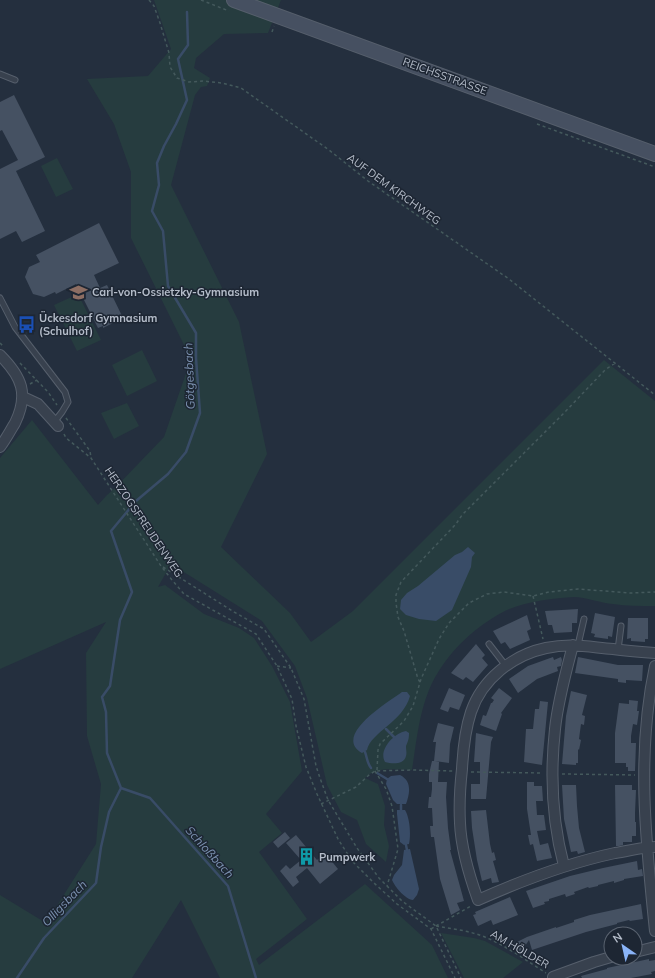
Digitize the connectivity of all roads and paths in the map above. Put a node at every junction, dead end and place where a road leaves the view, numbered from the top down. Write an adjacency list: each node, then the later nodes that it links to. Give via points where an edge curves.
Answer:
1 (149, 0): 10 (path, AUF DEM KIRCHWEG, via 160,23 169,53 170,67 177,78 189,82 222,83 241,88 508,280)
2 (234, 0): 5 (main road, REICHSSTRASSE)
3 (0, 74): 4 (lane)
4 (15, 80)
5 (655, 154)
6 (0, 298): 13 (lane, via 15,327 65,392 68,402)
7 (0, 343): 8 (path)
8 (2, 352): 12 (street)
9 (15, 358): 13 (path, via 48,392)
10 (615, 363): 11 (path, AUF DEM KIRCHWEG); 31 (path, via 605,370 462,515 401,582 396,595 398,617)
11 (655, 395)
12 (24, 397): 14 (street, via 38,404); 15 (street, via 21,412)
13 (62, 412): 14 (lane)
14 (56, 423): 16 (path, HERZOGSFREUDENWEG, via 66,438); 16 (path, via 66,418 90,450)
15 (0, 447)
16 (91, 458): 17 (path, HERZOGSFREUDENWEG)
17 (161, 566): 27 (path, HERZOGSFREUDENWEG, via 184,594 256,634); 30 (path, via 264,629)
18 (655, 592): 19 (path, via 578,589)
19 (533, 596): 24 (path); 31 (path, via 504,592 487,594 469,603 449,623 439,639)
20 (584, 619): 23 (lane)
21 (621, 626): 25 (lane)
22 (489, 644): 28 (lane)
23 (575, 645): 24 (street); 25 (street); 41 (street, via 561,692 555,729 553,801 555,827)
24 (545, 648): 28 (street)
25 (618, 650): 26 (street)
26 (655, 653)
27 (277, 666): 30 (path); 39 (path, HERZOGSFREUDENWEG, via 292,700 306,767)
28 (506, 666): 43 (street, via 483,688 471,712 462,753 460,824 469,875)
29 (655, 666): 37 (street, via 646,718)
30 (291, 668): 38 (path, via 304,699 316,766)
31 (420, 682): 32 (path, via 413,706 404,721 380,744)
32 (376, 770): 33 (path); 38 (path, via 356,787 340,797); 42 (path, via 392,806 398,849)
33 (421, 770)
34 (503, 772): 35 (path)
35 (511, 773)
36 (594, 774): 37 (path)
37 (644, 776): 40 (street)
38 (328, 800): 39 (path); 42 (path, via 357,848)
39 (321, 804): 45 (path, HERZOGSFREUDENWEG, via 352,861 396,904)
40 (651, 847): 41 (street); 46 (street)
41 (564, 866): 43 (street)
42 (387, 886): 44 (path, via 402,901)
43 (478, 900): 44 (path)
44 (436, 926): 45 (path); 50 (path, AM HÖLDER, via 487,938); 52 (path)
45 (431, 929): 51 (path, HERZOGSFREUDENWEG)
46 (655, 931)
47 (655, 948): 48 (street)
48 (643, 950)
49 (603, 959): 50 (street)
50 (553, 977)
51 (454, 978)
52 (461, 978)

